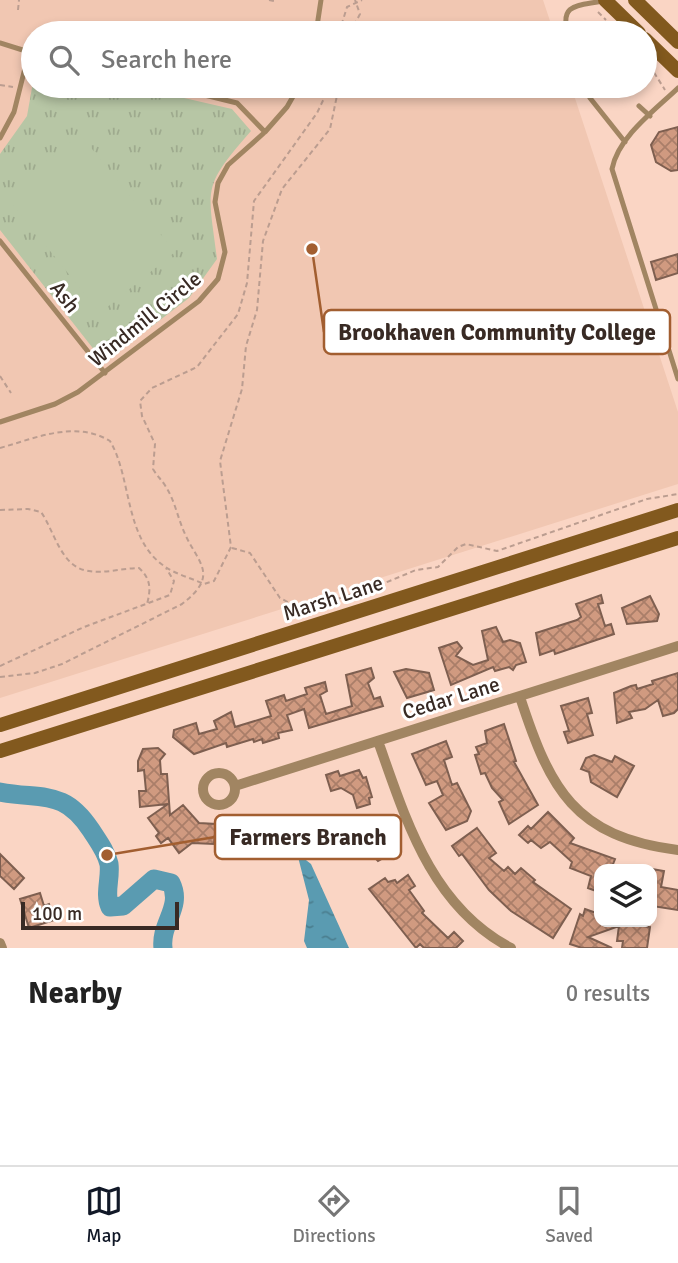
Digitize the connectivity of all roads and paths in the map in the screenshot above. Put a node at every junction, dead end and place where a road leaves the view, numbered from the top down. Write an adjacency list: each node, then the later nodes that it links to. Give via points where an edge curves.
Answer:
1 (19, 0): 9 (path)
2 (269, 0): 7 (path)
3 (321, 0): 10 (lane)
4 (362, 0): 8 (path)
5 (605, 0): 13 (lane, via 574,6); 14 (main road)
6 (635, 0): 15 (main road)
7 (274, 1)
8 (356, 1): 11 (path); 12 (path)
9 (18, 10)
10 (318, 21)
11 (341, 21)
12 (358, 21)
13 (565, 21)
14 (627, 21)
15 (656, 21)
16 (657, 21): 17 (main road)
17 (678, 42)
18 (0, 43): 19 (lane)
19 (21, 49)
20 (657, 51): 21 (main road)
21 (678, 71)
22 (657, 76): 27 (path)
23 (0, 85): 25 (path)
24 (21, 85): 25 (lane)
25 (20, 88): 36 (lane)
26 (678, 88): 27 (lane)
27 (670, 96): 34 (lane)
28 (217, 98): 35 (lane, via 237,103)
29 (292, 98): 35 (lane, Windmill Circle)
30 (324, 98): 53 (path, via 254,201 247,284 237,314 197,367 152,388 140,401 155,444 153,469 166,486 202,563)
31 (337, 98): 49 (path, via 330,130 282,189 264,241 242,389 220,461)
32 (590, 98): 37 (lane)
33 (639, 106): 34 (lane)
34 (650, 117): 37 (lane)
35 (265, 132): 39 (lane, Windmill Circle, via 229,165 218,183 215,202 225,252 218,279 199,301)
36 (0, 138)
37 (625, 142): 41 (lane, via 612,169)
38 (0, 241): 39 (lane, Ash)
39 (105, 373): 43 (lane, Windmill Circle, via 55,404)
40 (0, 376): 42 (path)
41 (678, 379)
42 (11, 393)
43 (0, 422)
44 (0, 448): 50 (path, via 66,430 87,430 110,441 135,522)
45 (678, 494): 49 (path, via 647,499 497,551 466,544 438,567 416,570 303,610 280,598 250,553)
46 (0, 510): 54 (path, via 41,513 77,568 91,572 139,568 150,584)
47 (678, 510): 59 (main road, Marsh Lane)
48 (678, 538): 61 (main road)
49 (231, 547): 53 (path, via 214,581)
50 (162, 565): 51 (path); 52 (path)
51 (181, 574): 52 (path); 53 (path)
52 (174, 581): 54 (path, via 170,595)
53 (200, 582): 57 (path, via 182,604 62,664)
54 (147, 605): 56 (path, via 84,627)
55 (678, 646): 58 (street, Cedar Lane)
56 (0, 666)
57 (0, 677)
58 (520, 697): 60 (street, Cedar Lane); 63 (street, via 556,786 580,813 625,839)
59 (0, 725)
60 (378, 741): 62 (street, Cedar Lane); 66 (street, via 421,855 442,890)
61 (0, 751)
62 (235, 786)
63 (678, 850)
64 (0, 943): 65 (street)
65 (2, 948)
66 (511, 948)

